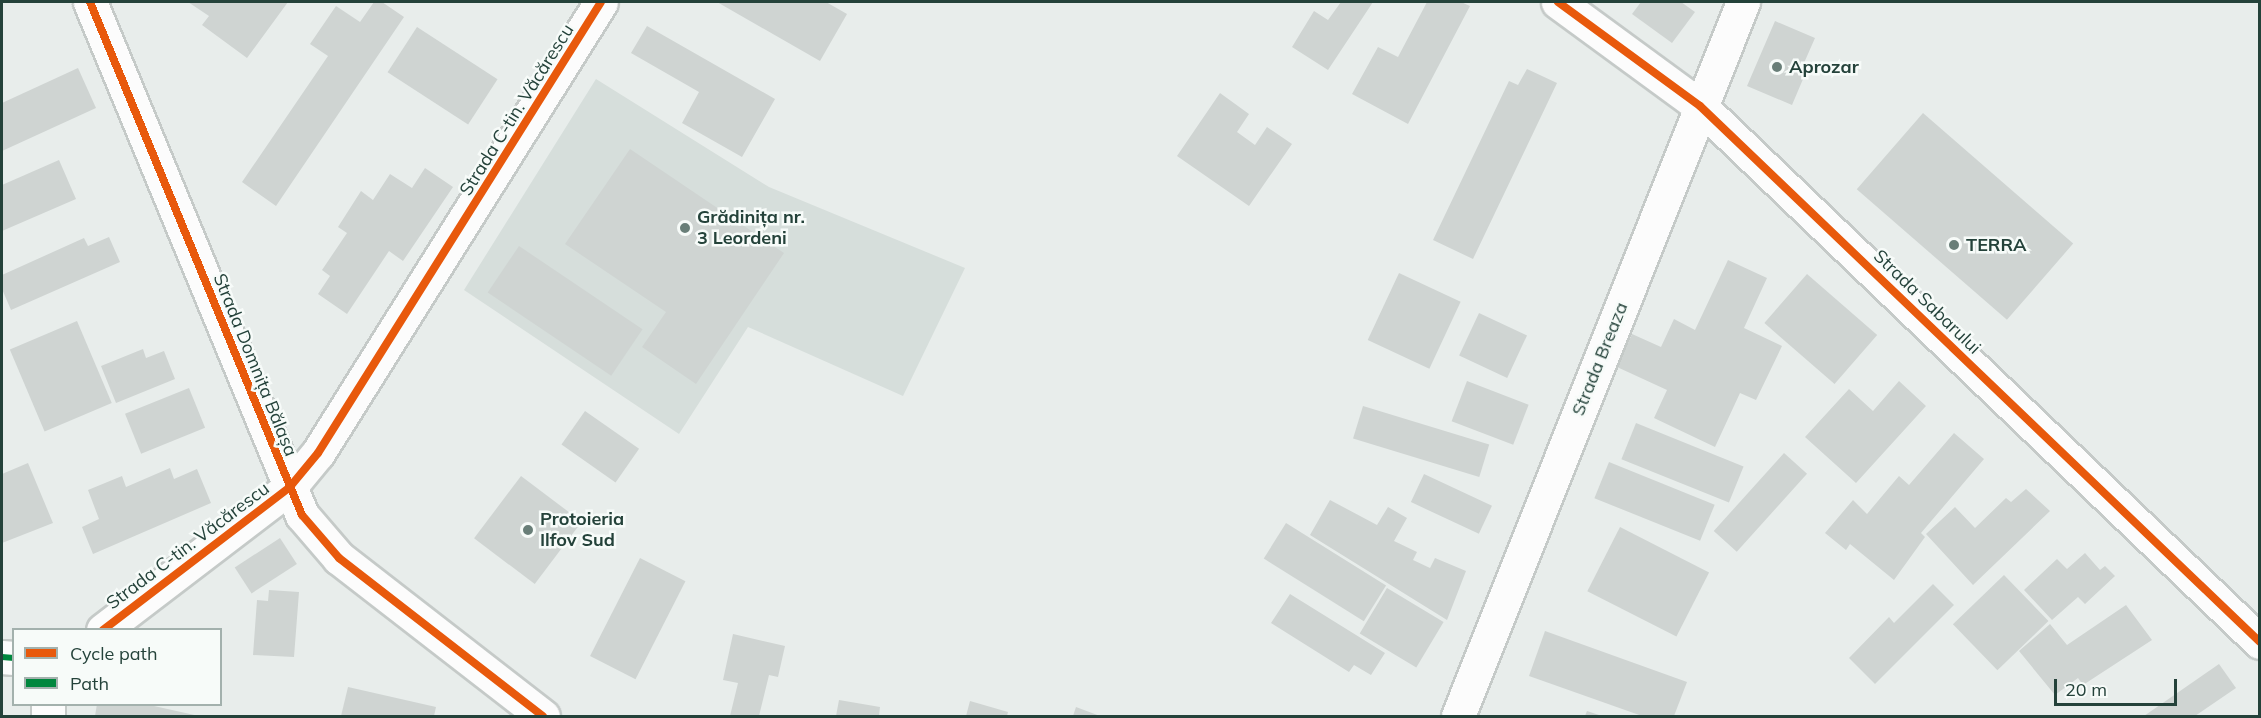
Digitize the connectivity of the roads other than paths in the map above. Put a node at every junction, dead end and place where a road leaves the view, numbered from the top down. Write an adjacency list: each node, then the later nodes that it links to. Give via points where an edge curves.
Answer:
1 (90, 2): 6 (street, Strada Domnița Bălașa)
2 (601, 2): 6 (street, Strada C-tin. Văcărescu, via 387,349 318,453)
3 (1558, 2): 5 (street, Strada Sabarului)
4 (1743, 2): 5 (street, Strada Breaza)
5 (1700, 106): 8 (street, Strada Sabarului); 10 (street, Strada Breaza)
6 (289, 488): 7 (street, Strada C-tin. Văcărescu); 9 (street, Strada Domnița Bălașa, via 302,515 339,558)
7 (106, 628)
8 (2259, 642)
9 (543, 717)
10 (1458, 717)

